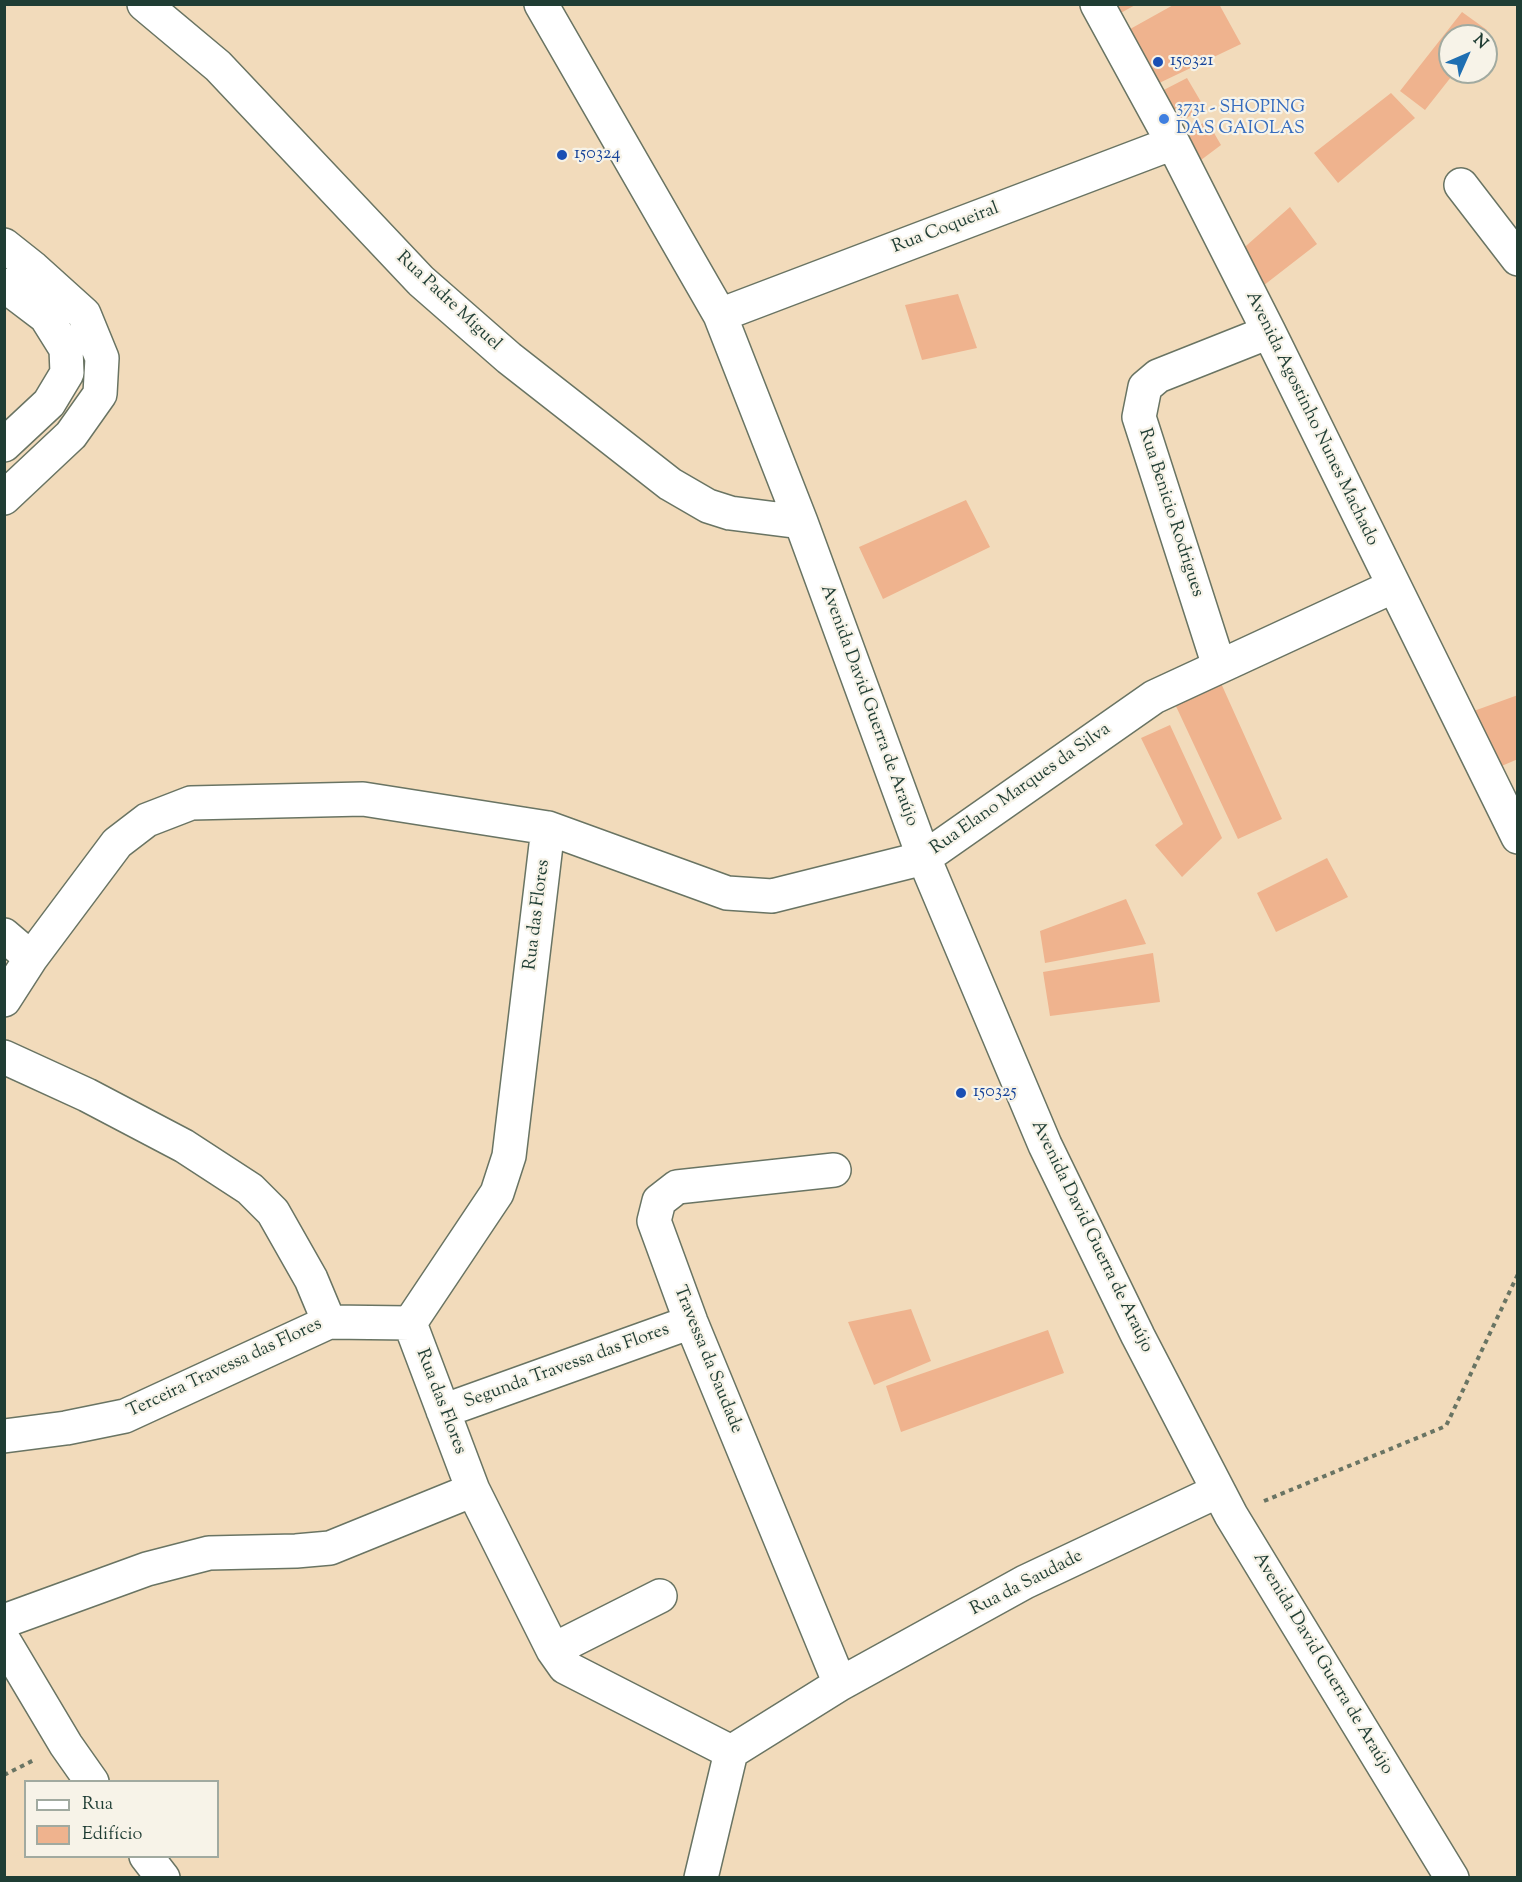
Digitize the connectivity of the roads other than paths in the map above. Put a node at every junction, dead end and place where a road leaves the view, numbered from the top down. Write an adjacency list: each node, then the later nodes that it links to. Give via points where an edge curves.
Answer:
1 (144, 4): 13 (street, Rua Padre Miguel, via 218,66 421,281 509,358 670,484 708,506 730,513)
2 (542, 4): 9 (street, Avenida David Guerra de Araújo)
3 (1097, 4): 4 (street, Avenida Agostinho Nunes Machado)
4 (1173, 143): 9 (street, Rua Coqueiral); 10 (street, Avenida Agostinho Nunes Machado)
5 (1461, 185): 7 (street)
6 (4, 245): 12 (street, via 84,314 102,358 100,394 71,435)
7 (1518, 259)
8 (4, 285): 11 (street, via 46,317 66,349 67,373 49,403)
9 (720, 315): 13 (street, Avenida David Guerra de Araújo)
10 (1269, 332): 14 (street, Avenida Agostinho Nunes Machado); 15 (street, Rua Benicio Rodrigues, via 1158,376 1145,387 1138,417)
11 (4, 445)
12 (4, 498)
13 (801, 522): 19 (street, Avenida David Guerra de Araújo)
14 (1394, 586): 15 (street, Rua Elano Marques da Silva); 16 (street, Avenida Agostinho Nunes Machado)
15 (1219, 666): 19 (street, Rua Elano Marques da Silva, via 1154,697)
16 (1506, 783): 18 (street, Avenida Agostinho Nunes Machado)
17 (548, 828): 19 (street, Rua Elano Marques da Silva, via 727,892 772,896); 21 (street, Rua Elano Marques da Silva, via 363,800 191,803 147,820 117,843); 27 (street, Rua das Flores, via 509,1156 497,1193)
18 (1518, 837)
19 (924, 858): 31 (street, Avenida David Guerra de Araújo, via 1045,1145)
20 (4, 935): 21 (street)
21 (31, 958): 22 (street, Rua Elano Marques da Silva)
22 (4, 1000)
23 (4, 1057): 25 (street, via 184,1146 250,1189 273,1212)
24 (834, 1170): 26 (street, Travessa da Saudade, via 677,1187 659,1201 654,1221)
25 (329, 1322): 27 (street, Terceira Travessa das Flores); 29 (street, Terceira Travessa das Flores, via 125,1416)
26 (691, 1322): 28 (street, Segunda Travessa das Flores); 36 (street, Travessa da Saudade)
27 (410, 1323): 28 (street, Rua das Flores)
28 (443, 1411): 30 (street, Rua das Flores)
29 (4, 1436)
30 (473, 1490): 33 (street, via 330,1548 209,1553 147,1569); 35 (street, Rua das Flores)
31 (1225, 1503): 36 (street, Rua da Saudade, via 1025,1582); 42 (street, Avenida David Guerra de Araújo)
32 (660, 1596): 35 (street)
33 (4, 1621)
34 (4, 1641): 38 (street)
35 (553, 1650): 37 (street, Rua das Flores, via 565,1667)
36 (840, 1684): 37 (street)
37 (731, 1752): 41 (street)
38 (91, 1780)
39 (147, 1858): 40 (street)
40 (163, 1878)
41 (701, 1878)
42 (1452, 1878)

